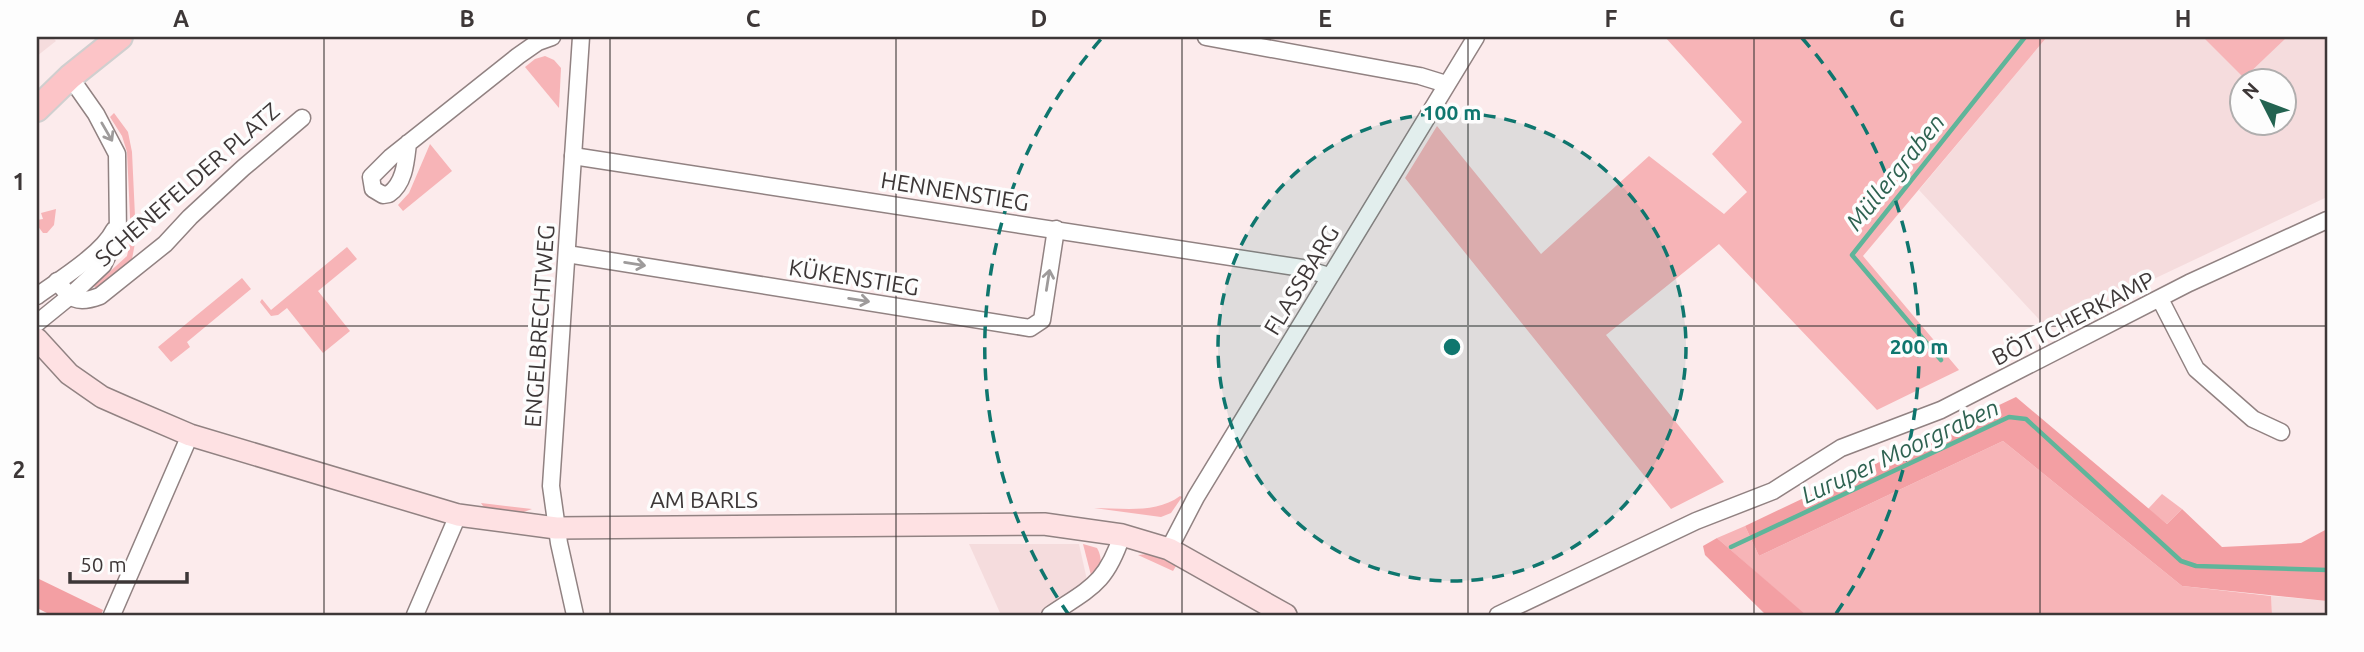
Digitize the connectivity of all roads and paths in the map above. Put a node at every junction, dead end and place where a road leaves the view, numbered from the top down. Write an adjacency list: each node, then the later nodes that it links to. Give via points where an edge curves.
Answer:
1 (120, 37): 6 (main road)
2 (552, 37): 11 (street, via 518,56)
3 (581, 37): 12 (street, ENGELBRECHTWEG)
4 (1206, 37): 7 (street)
5 (1476, 37): 7 (street, FLASSBARG)
6 (70, 77): 8 (main road); 9 (main road); 13 (street, SCHENEFELDER PLATZ, one-way to 13, via 114,143)
7 (1446, 84): 17 (street, FLASSBARG)
8 (37, 95)
9 (37, 109)
10 (302, 118): 20 (street, SCHENEFELDER PLATZ, via 165,244 100,296 88,300)
11 (408, 143)
12 (573, 156): 15 (street, HENNENSTIEG); 16 (street, ENGELBRECHTWEG)
13 (118, 216): 18 (street, SCHENEFELDER PLATZ, via 108,239); 20 (street, SCHENEFELDER PLATZ, via 118,234 103,265)
14 (2327, 220): 21 (street, BÖTTCHERKAMP)
15 (1056, 229): 16 (street, KÜKENSTIEG, one-way to 15, via 1030,328 1041,320); 17 (street, HENNENSTIEG)
16 (567, 254): 27 (street, ENGELBRECHTWEG, via 551,486)
17 (1329, 276): 29 (street, FLASSBARG)
18 (57, 281): 19 (street, SCHENEFELDER PLATZ); 20 (street)
19 (37, 296)
20 (69, 297): 22 (street, SCHENEFELDER PLATZ)
21 (2160, 299): 24 (street, via 2196,369 2253,419); 37 (street, BÖTTCHERKAMP, via 1950,406 1841,448 1773,491 1696,521)
22 (37, 323)
23 (37, 339): 25 (street, via 69,374 102,397)
24 (2281, 432)
25 (190, 435): 26 (street, AM BARLS); 31 (street)
26 (458, 515): 27 (street, AM BARLS); 32 (street)
27 (556, 527): 28 (street, AM BARLS, via 1044,524); 33 (street, ENGELBRECHTWEG)
28 (1122, 535): 29 (street, AM BARLS); 34 (street, via 1104,576)
29 (1169, 549): 30 (street, AM BARLS)
30 (1219, 579): 35 (street, AM BARLS); 36 (street, AM BARLS)
31 (112, 615)
32 (415, 615)
33 (575, 615)
34 (1050, 615)
35 (1261, 615)
36 (1286, 615)
37 (1498, 615)

